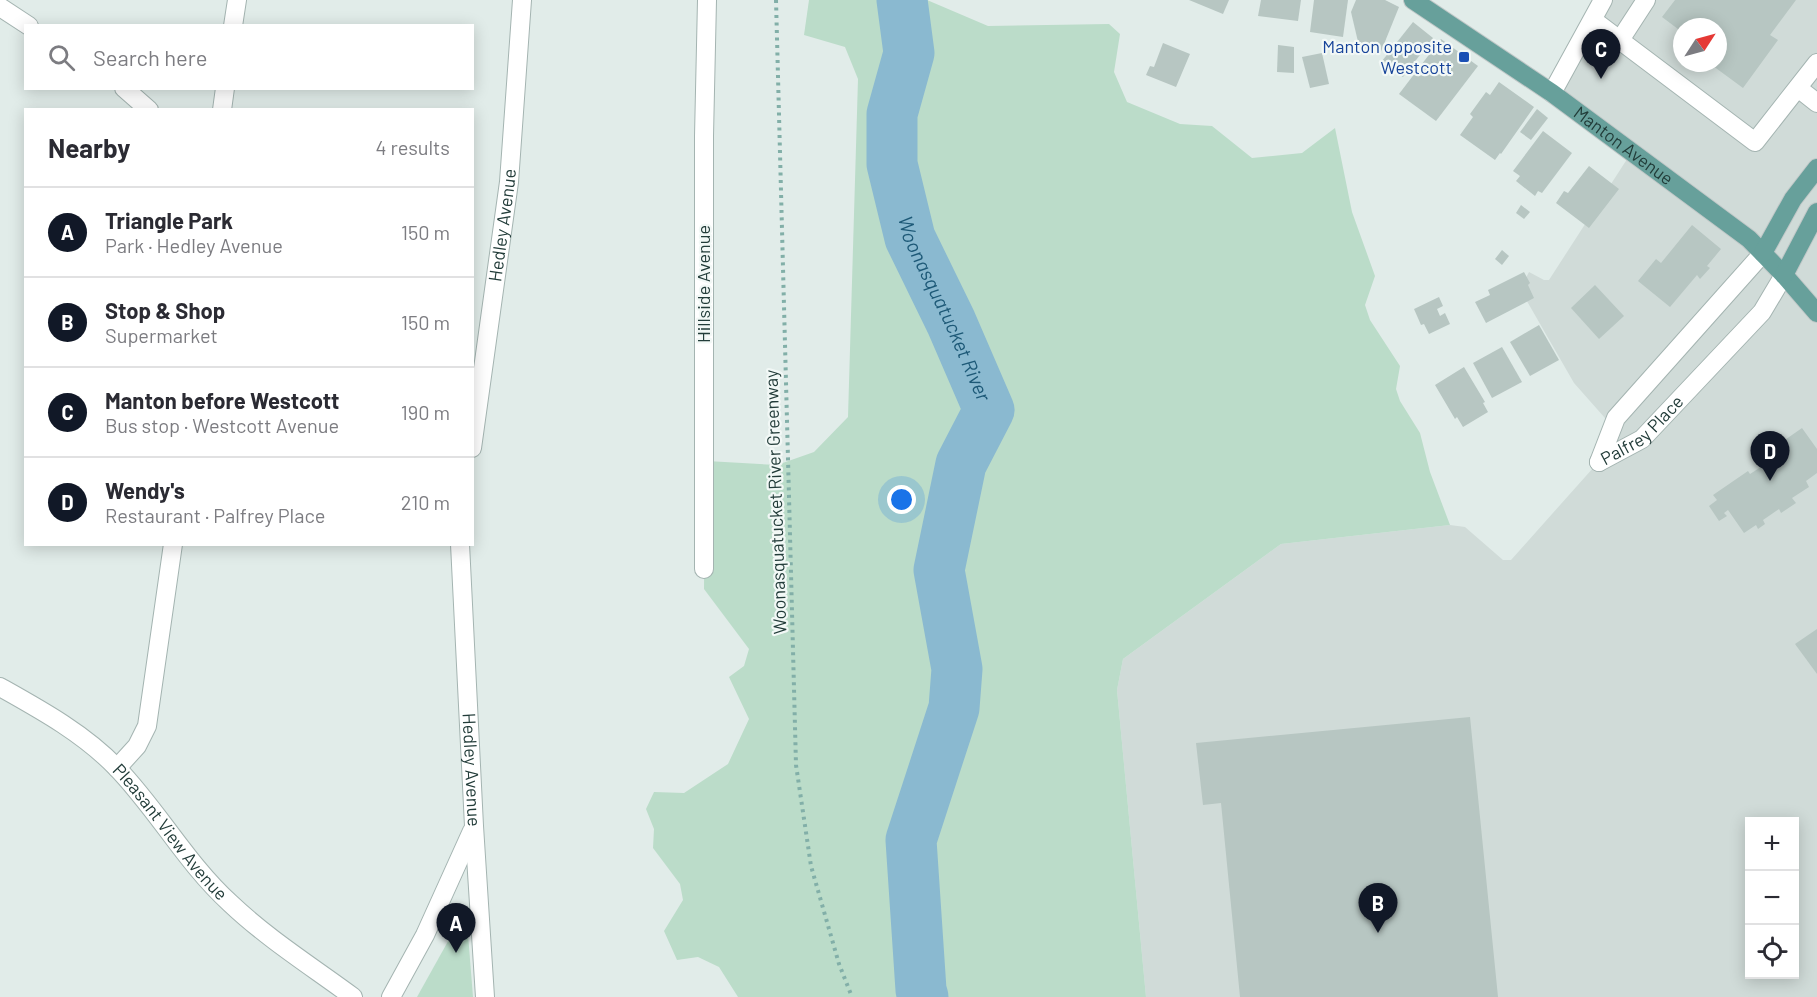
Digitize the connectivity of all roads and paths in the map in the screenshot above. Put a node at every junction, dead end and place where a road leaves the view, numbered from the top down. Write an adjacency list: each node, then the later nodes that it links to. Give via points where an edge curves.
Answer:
1 (237, 0): 11 (street)
2 (522, 0): 26 (street, Hedley Avenue, via 509,182)
3 (707, 0): 29 (street, Hillside Avenue)
4 (776, 0): 36 (path, Woonasquatucket River Greenway, via 796,765 812,866 838,964)
5 (1413, 0): 17 (main road, Manton Avenue)
6 (1603, 0): 9 (street)
7 (1646, 0): 12 (street)
8 (0, 7): 10 (street)
9 (1593, 20): 12 (street); 17 (street)
10 (26, 24)
11 (233, 24)
12 (1620, 40): 14 (street, via 1755,142)
13 (1817, 63): 14 (street)
14 (1798, 88): 18 (street)
15 (126, 90): 19 (street)
16 (225, 90): 20 (street)
17 (1552, 93): 23 (main road, Manton Avenue)
18 (1817, 103)
19 (147, 108)
20 (222, 108)
21 (1817, 168): 23 (main road, via 1793,199)
22 (1817, 212): 24 (main road)
23 (1763, 253): 24 (main road, Manton Avenue); 24 (street, Palfrey Place, via 1616,418 1599,462 1642,439 1762,312)
24 (1784, 274): 25 (main road, Manton Avenue)
25 (1817, 313)
26 (474, 434)
27 (173, 546): 31 (street, Pleasant View Avenue, via 147,726 137,746)
28 (460, 546): 32 (street, Hedley Avenue)
29 (704, 569)
30 (0, 687): 31 (street, via 89,742)
31 (117, 768): 33 (street, Pleasant View Avenue, via 228,902 276,944)
32 (474, 826): 34 (street, via 425,935); 35 (street, Hedley Avenue)
33 (353, 997)
34 (391, 997)
35 (485, 997)
36 (852, 997)

